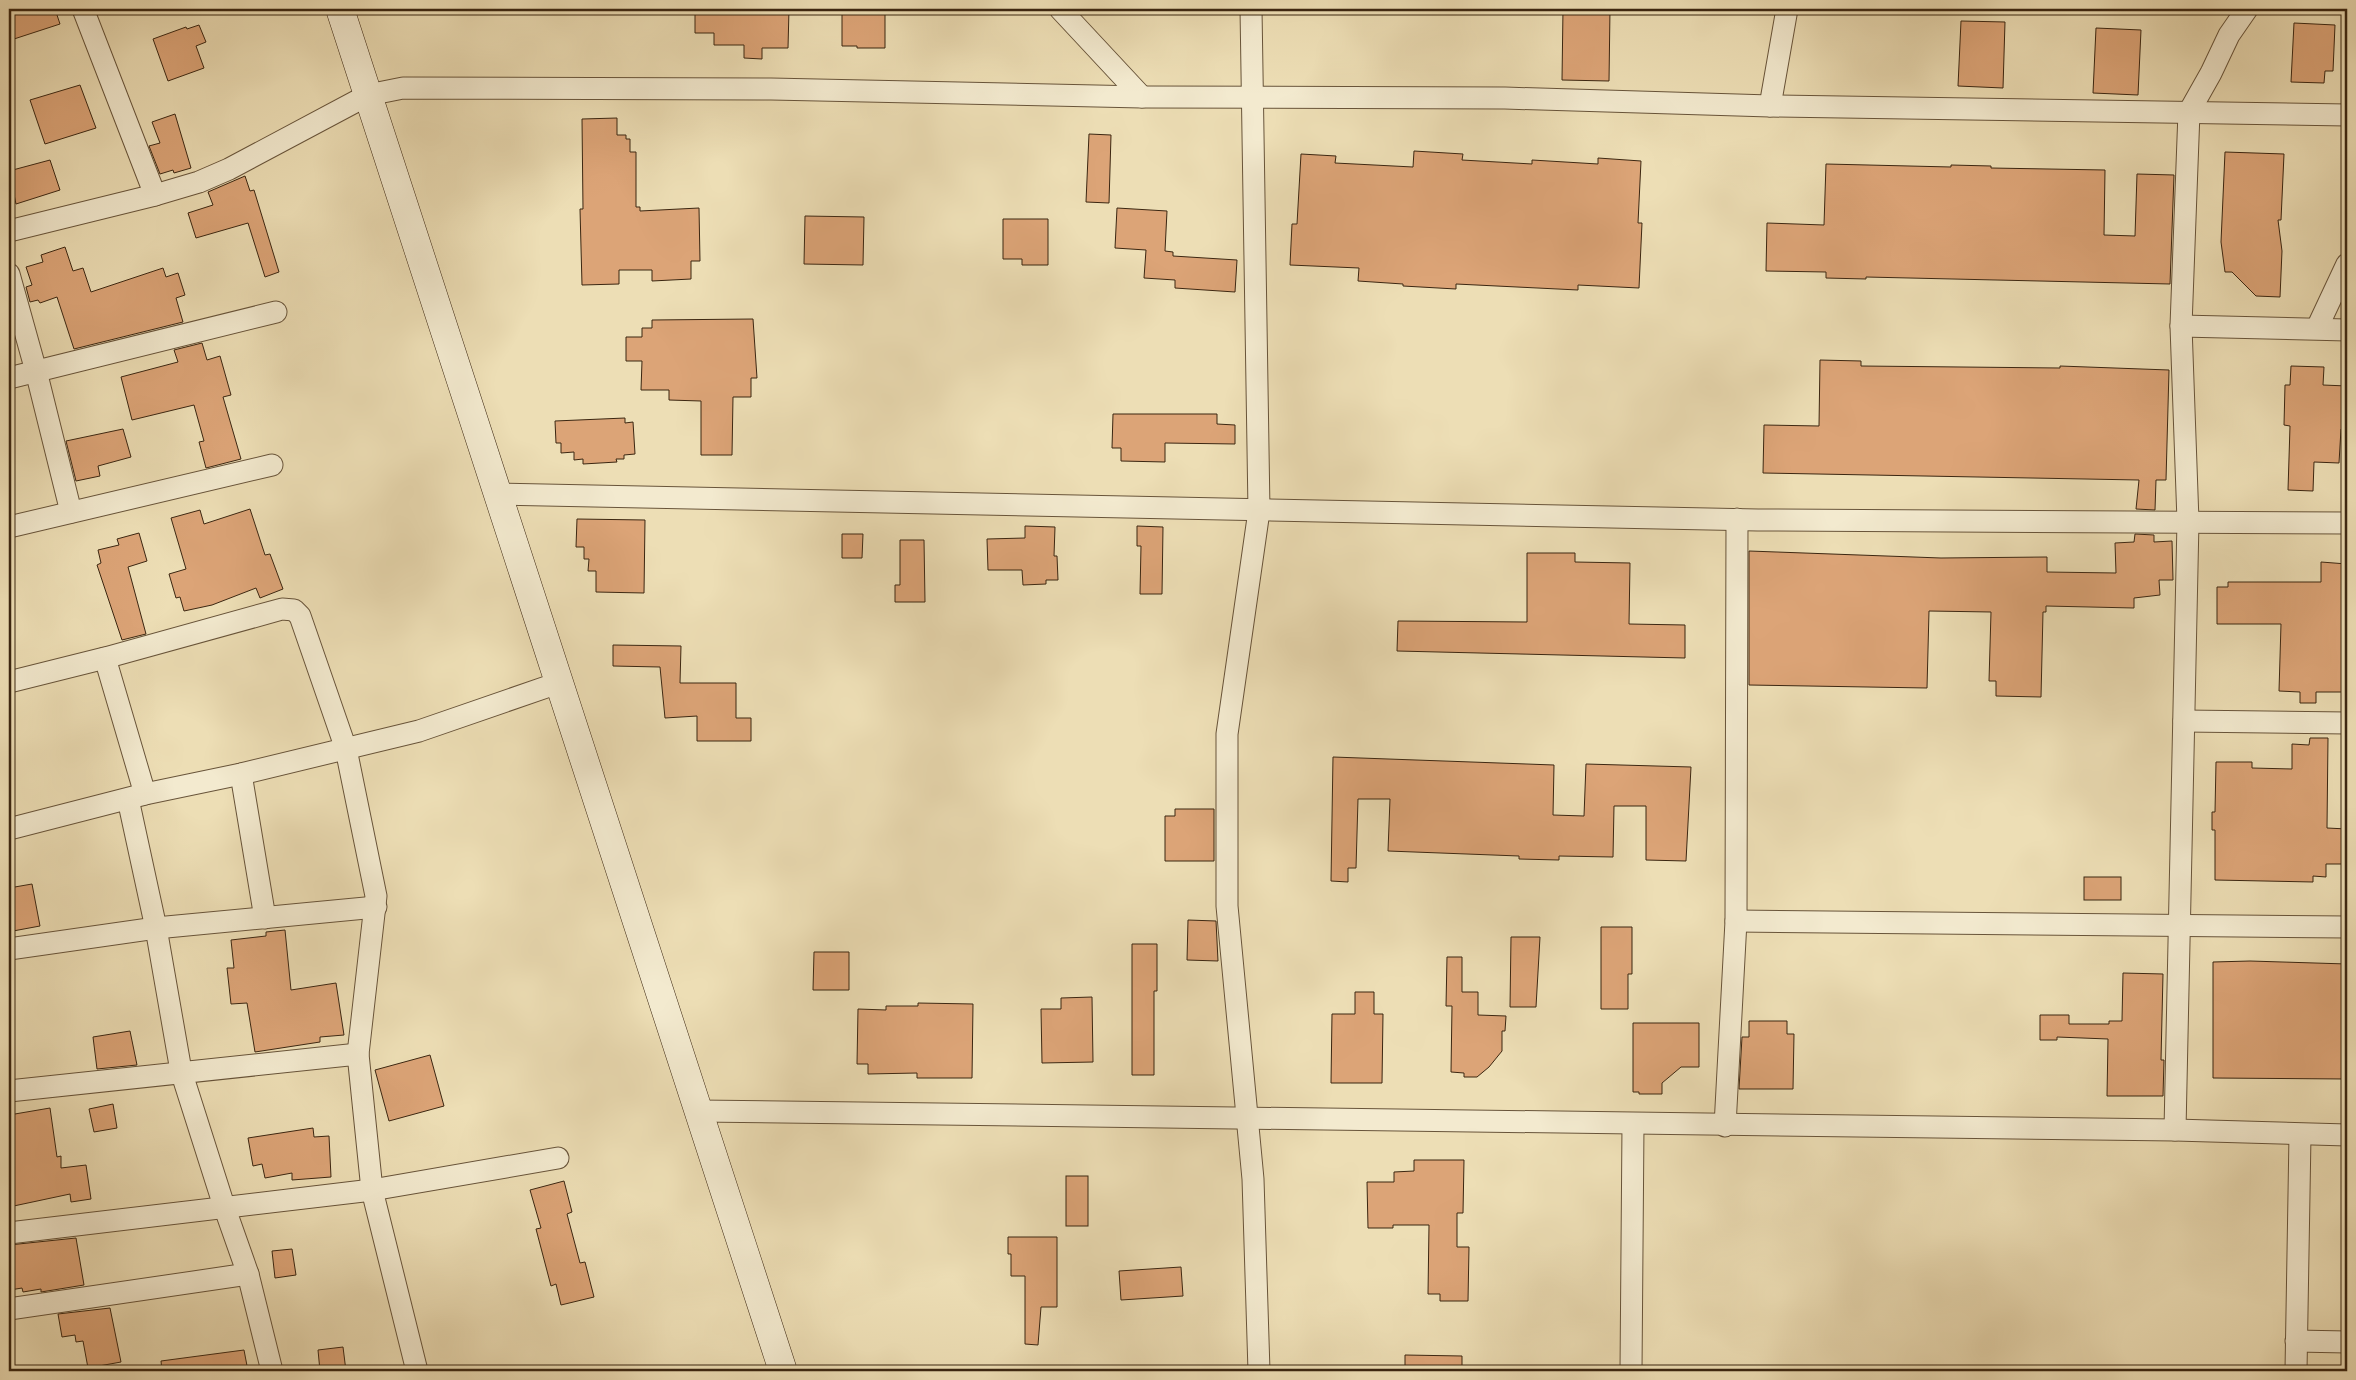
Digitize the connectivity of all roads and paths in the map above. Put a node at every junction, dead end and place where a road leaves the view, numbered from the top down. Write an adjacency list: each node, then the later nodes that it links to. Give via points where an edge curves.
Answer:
1 (83, 9): 13 (street)
2 (340, 9): 7 (street)
3 (1060, 9): 8 (street)
4 (1250, 9): 9 (street)
5 (1787, 9): 10 (street)
6 (2247, 9): 11 (street, via 2229,35)
7 (368, 95): 8 (street, via 432,86); 13 (street, via 229,169); 24 (street)
8 (1142, 97): 9 (street)
9 (1253, 98): 10 (street, via 1505,98); 25 (street)
10 (1770, 106): 11 (street)
11 (2189, 112): 12 (street); 18 (street)
12 (2347, 115)
13 (155, 195): 14 (street)
14 (9, 231)
15 (2347, 264): 19 (street)
16 (9, 274): 21 (street)
17 (276, 312): 21 (street)
18 (2181, 326): 19 (street); 28 (street)
19 (2317, 328): 20 (street)
20 (2347, 330)
21 (36, 371): 22 (street); 26 (street)
22 (9, 378)
23 (272, 465): 26 (street)
24 (498, 494): 25 (street); 33 (street)
25 (1258, 511): 27 (street); 51 (street, via 1227,734 1227,906)
26 (71, 512): 30 (street)
27 (1737, 519): 28 (street); 42 (street)
28 (2188, 521): 29 (street); 34 (street)
29 (2347, 523)
30 (9, 527)
31 (105, 658): 32 (street); 36 (street, via 282,609 294,610 300,616); 38 (street)
32 (9, 682)
33 (558, 683): 36 (street, via 419,731); 50 (street)
34 (2184, 721): 35 (street); 43 (street)
35 (2347, 724)
36 (346, 749): 37 (street); 40 (street)
37 (240, 774): 38 (street); 41 (street)
38 (136, 796): 39 (street); 45 (street)
39 (9, 829)
40 (376, 906): 41 (street); 47 (street)
41 (265, 918): 45 (street)
42 (1736, 921): 43 (street); 53 (street)
43 (2179, 925): 44 (street); 54 (street)
44 (2347, 927)
45 (156, 928): 46 (street); 48 (street)
46 (9, 949)
47 (358, 1054): 48 (street); 58 (street)
48 (182, 1072): 49 (street); 59 (street)
49 (9, 1090)
50 (699, 1111): 51 (street); 67 (street)
51 (1246, 1119): 52 (street); 68 (street, via 1253,1178)
52 (1633, 1125): 53 (street); 69 (street)
53 (1725, 1126): 54 (street)
54 (2174, 1130): 55 (street)
55 (2300, 1135): 56 (street); 63 (street)
56 (2347, 1136)
57 (558, 1158): 58 (street)
58 (372, 1190): 59 (street); 66 (street)
59 (224, 1206): 60 (street); 61 (street)
60 (9, 1233)
61 (248, 1274): 62 (street); 65 (street)
62 (9, 1309)
63 (2296, 1342): 64 (street); 70 (street)
64 (2347, 1342)
65 (272, 1371)
66 (416, 1371)
67 (783, 1371)
68 (1259, 1371)
69 (1632, 1371)
70 (2296, 1371)

